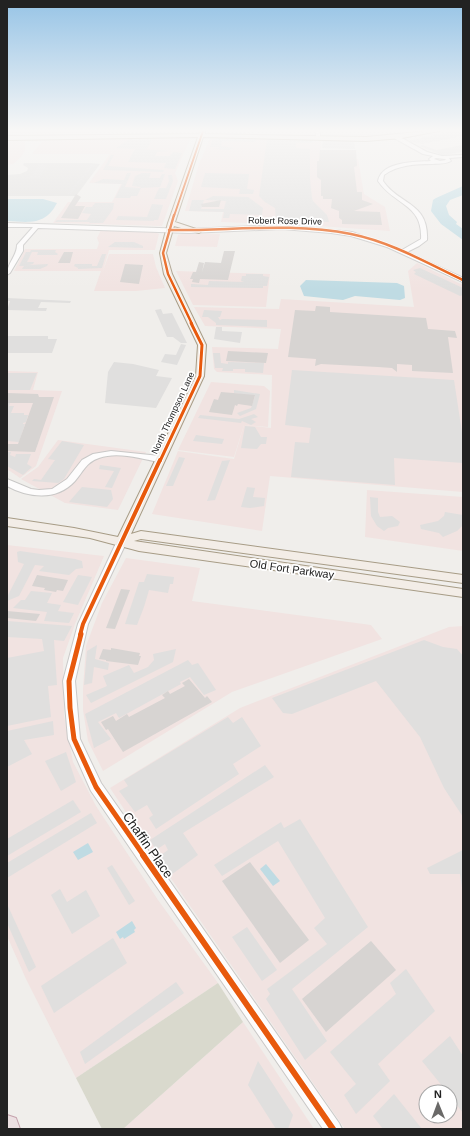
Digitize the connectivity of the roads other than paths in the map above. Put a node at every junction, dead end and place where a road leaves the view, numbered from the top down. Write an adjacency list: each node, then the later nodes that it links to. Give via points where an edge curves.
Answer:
1 (185, 184): 5 (main road, North Thompson Lane)
2 (382, 184): 7 (street, via 386,190 418,212 421,218 424,240)
3 (7, 225): 4 (street)
4 (37, 226): 5 (street); 8 (street, via 20,245 20,251)
5 (170, 227): 6 (main road); 10 (main road, North Thompson Lane, via 163,253 164,263 202,345 202,362 200,376)
6 (199, 230): 7 (street, Robert Rose Drive, via 262,227 327,230 369,239)
7 (402, 252): 9 (street, Robert Rose Drive)
8 (7, 273)
9 (463, 280)
10 (160, 459): 11 (street, via 101,454 80,466 70,480 58,489 40,493 29,493); 13 (main road, North Thompson Lane)
11 (7, 482)
12 (7, 522): 13 (main road, Old Fort Parkway)
13 (122, 541): 14 (main road, Old Fort Parkway, via 141,535); 15 (main road, Old Fort Parkway, via 189,554); 16 (street, Chaffin Place, via 83,624 69,681 74,739 96,787)
14 (463, 579)
15 (463, 593)
16 (333, 1129)

